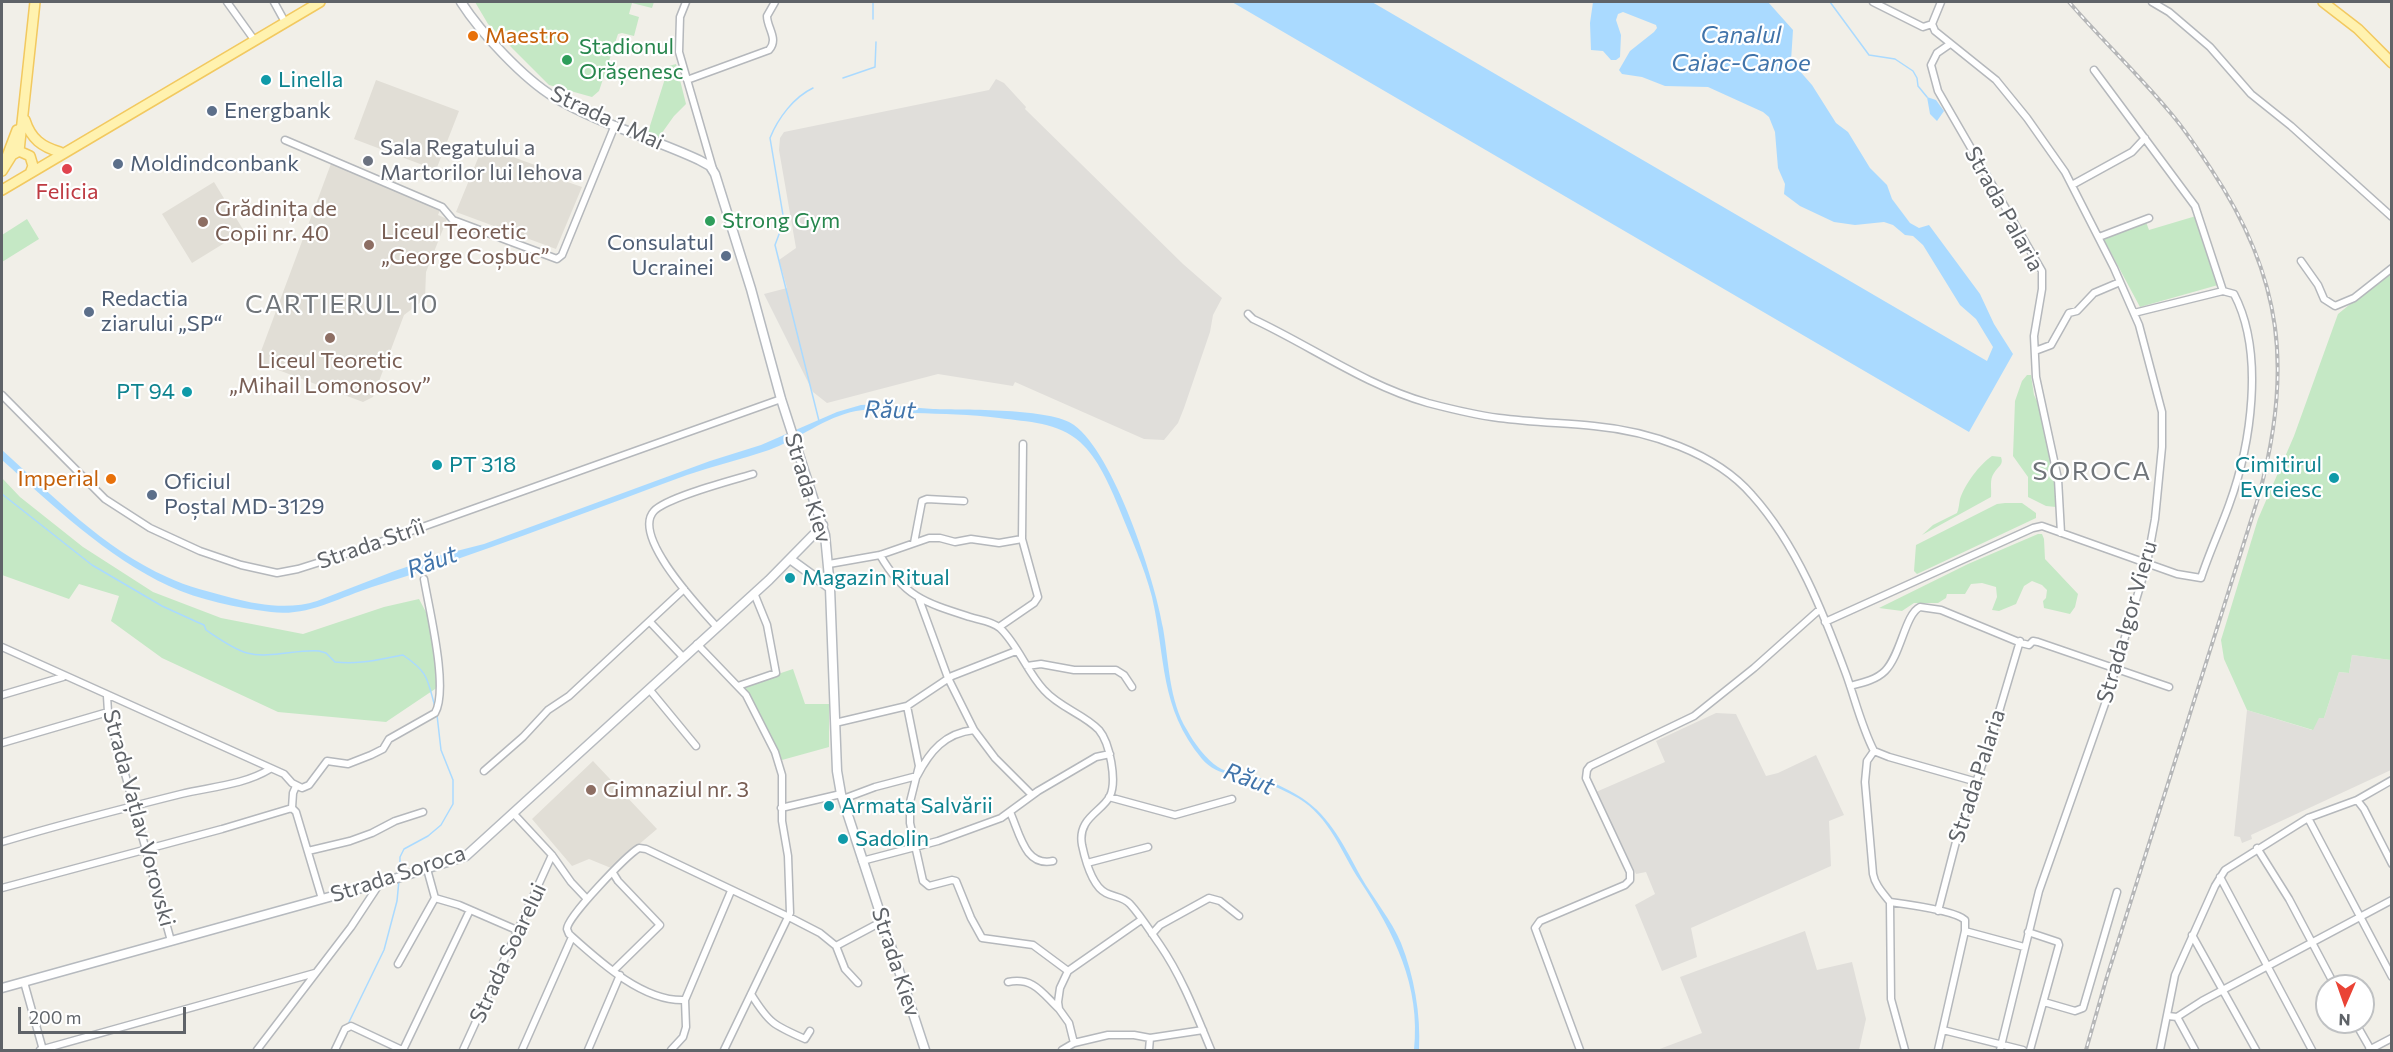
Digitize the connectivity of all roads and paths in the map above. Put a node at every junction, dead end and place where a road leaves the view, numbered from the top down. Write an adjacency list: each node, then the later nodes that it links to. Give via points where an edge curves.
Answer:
1 (35, 2): 19 (main road)
2 (227, 2): 14 (street)
3 (274, 2): 12 (street)
4 (320, 2): 12 (main road)
5 (461, 2): 20 (main road, Strada 1 Mai, via 480,29 546,92)
6 (686, 2): 18 (street, Strada Kiev, via 678,36)
7 (775, 2): 18 (street, via 767,16 774,44 769,50)
8 (1874, 2): 13 (street, via 1923,27)
9 (1941, 2): 13 (street)
10 (2152, 2): 31 (street, via 2203,41 2251,94)
11 (2323, 2): 16 (main road)
12 (285, 22): 14 (main road)
13 (1932, 24): 15 (street, Strada Igor Vieru)
14 (255, 41): 24 (main road)
15 (1950, 44): 29 (street, Strada Igor Vieru, via 2004,89); 40 (street, Strada Palaria, via 1937,52 1931,65 1938,91 2042,271)
16 (2391, 63)
17 (2094, 70): 21 (street)
18 (687, 80): 26 (street, Strada Kiev)
19 (23, 119): 23 (main road); 24 (main road, via 37,142); 25 (main road)
20 (615, 125): 22 (street, via 562,255 557,258 453,220 442,207); 26 (main road, Strada 1 Mai, via 699,160)
21 (2145, 138): 29 (street, via 2132,152); 37 (street, via 2195,206)
22 (285, 140)
23 (24, 153): 24 (main road); 25 (main road, via 12,155); 28 (main road, via 33,166)
24 (63, 153): 28 (main road)
25 (5, 164): 27 (main road); 28 (main road, via 13,174)
26 (713, 170): 42 (main road, Strada Kiev, via 752,289)
27 (2, 171)
28 (28, 173): 30 (main road)
29 (2072, 185): 33 (street, Strada Igor Vieru)
30 (2, 190)
31 (2391, 217)
32 (2149, 218): 33 (street)
33 (2098, 237): 36 (street, Strada Igor Vieru)
34 (2301, 261): 35 (street, via 2324,298 2335,306 2355,298)
35 (2391, 268)
36 (2120, 282): 38 (street, Strada Igor Vieru); 40 (street, via 2094,293 2077,311 2069,313 2051,345)
37 (2223, 291): 38 (street); 52 (street, via 2234,294 2243,319 2249,340 2253,394 2230,504 2201,578)
38 (2134, 313): 52 (street, Strada Igor Vieru, via 2162,412 2155,519)
39 (1248, 314): 59 (street, via 1338,365 1425,402 1497,418 1596,426 1638,434 1700,457 1727,472 1752,494 1794,551)
40 (2035, 351): 47 (street, Strada Palaria, via 2039,393 2058,479)
41 (2, 395): 42 (street, Strada Strîi, via 95,490 129,516 200,551 277,573 358,550)
42 (781, 399): 46 (main road, Strada Kiev)
43 (1023, 444): 48 (street)
44 (753, 474): 55 (street, via 662,505 652,513 648,527 657,551)
45 (964, 501): 49 (street, via 922,501)
46 (823, 525): 51 (main road, Strada Soroca); 53 (main road, Strada Kiev)
47 (2061, 532): 52 (street); 61 (street, via 2042,526 2033,528)
48 (1022, 539): 49 (street, via 999,543 936,538); 63 (street, via 1037,600)
49 (914, 543): 50 (street)
50 (880, 555): 53 (street); 58 (street, via 899,581)
51 (790, 559): 56 (main road); 57 (main road, Strada Soroca)
52 (2147, 563): 70 (street, Strada Igor Vieru)
53 (829, 564): 56 (main road, Strada Kiev)
54 (423, 579): 93 (street, via 441,694 435,713 387,740 383,749 348,764 327,761 309,785)
55 (684, 588): 60 (street); 62 (street)
56 (830, 588): 82 (main road, Strada Kiev)
57 (754, 593): 62 (main road, Strada Soroca); 73 (street, via 765,618 776,673)
58 (919, 599): 63 (street); 72 (street)
59 (1819, 610): 61 (street); 185 (street, via 1694,716 1587,770 1586,778 1630,872 1630,880 1540,921 1535,928)
60 (650, 622): 68 (street); 89 (street)
61 (1826, 622): 74 (street)
62 (716, 626): 65 (main road, Strada Soroca)
63 (999, 627): 67 (street)
64 (2020, 641): 70 (street, via 2028,645 2038,642); 74 (street, via 1941,610 1920,607 1911,614 1901,644 1883,673); 92 (street, Strada Palaria)
65 (697, 644): 68 (main road, Strada Soroca); 73 (street)
66 (2, 648): 71 (street)
67 (1016, 651): 69 (street); 72 (street)
68 (682, 657): 77 (main road, Strada Soroca)
69 (1027, 666): 75 (street, via 1116,670); 87 (street, via 1045,692 1099,729)
70 (2116, 670): 76 (street); 138 (street, Strada Igor Vieru)
71 (64, 676): 78 (street); 79 (street)
72 (948, 678): 80 (street); 83 (street)
73 (738, 686): 101 (street, via 778,760 782,774)
74 (1850, 686): 86 (street)
75 (1132, 687)
76 (2169, 687)
77 (649, 689): 85 (street); 104 (main road, Strada Soroca)
78 (2, 695)
79 (107, 696): 81 (street, Strada Vațlav Vorovski); 88 (street)
80 (907, 706): 82 (street); 90 (street, via 918,758)
81 (108, 712): 84 (street); 99 (street, Strada Vațlav Vorovski)
82 (835, 723): 95 (main road, Strada Kiev)
83 (974, 730): 90 (street, via 945,738); 94 (street)
84 (2, 744)
85 (696, 746)
86 (1875, 751): 92 (street); 128 (street, via 1867,761 1865,782 1873,874)
87 (1110, 754): 94 (street, via 1096,757); 96 (street)
88 (270, 769): 93 (street, via 287,776); 99 (street, via 250,778)
89 (484, 771)
90 (917, 776): 95 (street); 108 (street, via 910,802)
91 (2391, 780): 98 (street)
92 (1977, 782): 130 (street, Strada Palaria, via 1958,834)
93 (296, 786): 100 (street)
94 (1032, 795): 103 (street)
95 (842, 797): 101 (street); 113 (main road, Strada Kiev)
96 (1109, 797): 97 (street, via 1175,815); 115 (street, via 1085,826 1082,844)
97 (1233, 799)
98 (2357, 800): 105 (street); 116 (street)
99 (134, 807): 106 (street); 110 (street, Strada Vațlav Vorovski)
100 (292, 808): 110 (street); 111 (street)
101 (781, 808): 132 (street, via 788,856)
102 (423, 812): 111 (street, via 350,842)
103 (1010, 812): 108 (street); 114 (street, via 1030,856 1038,861)
104 (513, 813): 112 (street); 117 (main road, Strada Soroca, via 466,856)
105 (2308, 818): 109 (street); 133 (street)
106 (2, 842)
107 (1148, 847): 115 (street)
108 (915, 848): 113 (street); 149 (street, via 926,885 952,880 959,883 982,938 1033,945)
109 (2257, 848): 119 (street); 143 (street)
110 (145, 849): 121 (street); 142 (street, Strada Vațlav Vorovski)
111 (308, 851): 125 (street)
112 (552, 855): 126 (street); 136 (street, Strada Soarelui)
113 (862, 861): 134 (main road, Strada Kiev)
114 (1053, 861)
115 (1087, 863): 135 (street, via 1099,888 1125,899)
116 (2391, 864)
117 (427, 869): 120 (main road, Strada Soroca); 124 (street)
118 (613, 873): 122 (street, via 643,848); 126 (street); 148 (street, via 660,925)
119 (2220, 877): 140 (street); 147 (street)
120 (380, 883): 125 (main road, Strada Soroca); 150 (street)
121 (2, 888)
122 (731, 891): 132 (street); 160 (street)
123 (2117, 892): 161 (street, via 2084,1008 2074,1011)
124 (435, 897): 129 (street); 146 (street)
125 (322, 899): 142 (main road, Strada Soroca)
126 (587, 899): 141 (street, via 567,924)
127 (2391, 900): 133 (street)
128 (1890, 902): 130 (street); 186 (street, via 1891,999)
129 (470, 909): 136 (street); 176 (street)
130 (1938, 911): 137 (street, via 1962,917)
131 (1239, 916): 139 (street, via 1217,899 1209,898 1160,925)
132 (789, 917): 144 (street); 159 (street)
133 (2360, 918): 143 (street); 153 (street)
134 (883, 921): 144 (street); 182 (main road, Strada Kiev)
135 (1141, 921): 139 (street); 149 (street)
136 (519, 931): 177 (street, Strada Soarelui)
137 (1965, 931): 145 (street); 166 (street)
138 (2028, 932): 145 (street, Strada Igor Vieru); 161 (street, via 2058,942)
139 (1152, 934): 165 (street, via 1179,975)
140 (2192, 935): 158 (street); 163 (street, via 2173,983)
141 (572, 937): 148 (street); 178 (street)
142 (171, 941): 154 (main road, Strada Soroca)
143 (2313, 942): 147 (street); 151 (street)
144 (836, 946): 156 (street, via 845,969)
145 (2024, 947): 172 (street, Strada Igor Vieru)
146 (398, 964)
147 (2267, 966): 158 (street); 193 (street)
148 (614, 970): 152 (street)
149 (1068, 971): 162 (street, via 1059,988)
150 (315, 973): 173 (street); 174 (street)
151 (2329, 974)
152 (620, 975): 160 (street, via 656,996); 179 (street)
153 (2391, 977)
154 (24, 982): 157 (main road, Strada Soroca); 173 (street)
155 (1008, 982): 162 (street, via 1031,983)
156 (858, 983)
157 (2, 988)
158 (2223, 990): 164 (street); 192 (street)
159 (751, 994): 167 (street, via 777,1027 805,1039); 181 (street)
160 (685, 1000): 180 (street, via 686,1027)
161 (2044, 1002): 189 (street)
162 (1059, 1009): 171 (street, via 1066,1018)
163 (2168, 1016): 164 (street); 190 (street)
164 (2177, 1017): 191 (street)
165 (1203, 1030): 169 (street); 184 (street)
166 (1943, 1030): 172 (street); 187 (street)
167 (810, 1031)
168 (2361, 1034): 194 (street)
169 (1149, 1038): 171 (street, via 1118,1034); 183 (street)
170 (2391, 1038): 194 (street)
171 (1068, 1048)
172 (2001, 1048): 188 (street)
173 (42, 1050)
174 (257, 1050)
175 (335, 1050): 176 (street, via 347,1027 354,1026)
176 (402, 1050)
177 (463, 1050)
178 (522, 1050)
179 (588, 1050)
180 (671, 1050)
181 (724, 1050)
182 (925, 1050)
183 (1149, 1050)
184 (1211, 1050)
185 (1580, 1050)
186 (1905, 1050)
187 (1938, 1050)
188 (2023, 1050)
189 (2030, 1050)
190 (2160, 1050)
191 (2195, 1050)
192 (2256, 1050)
193 (2312, 1050)
194 (2370, 1050)

